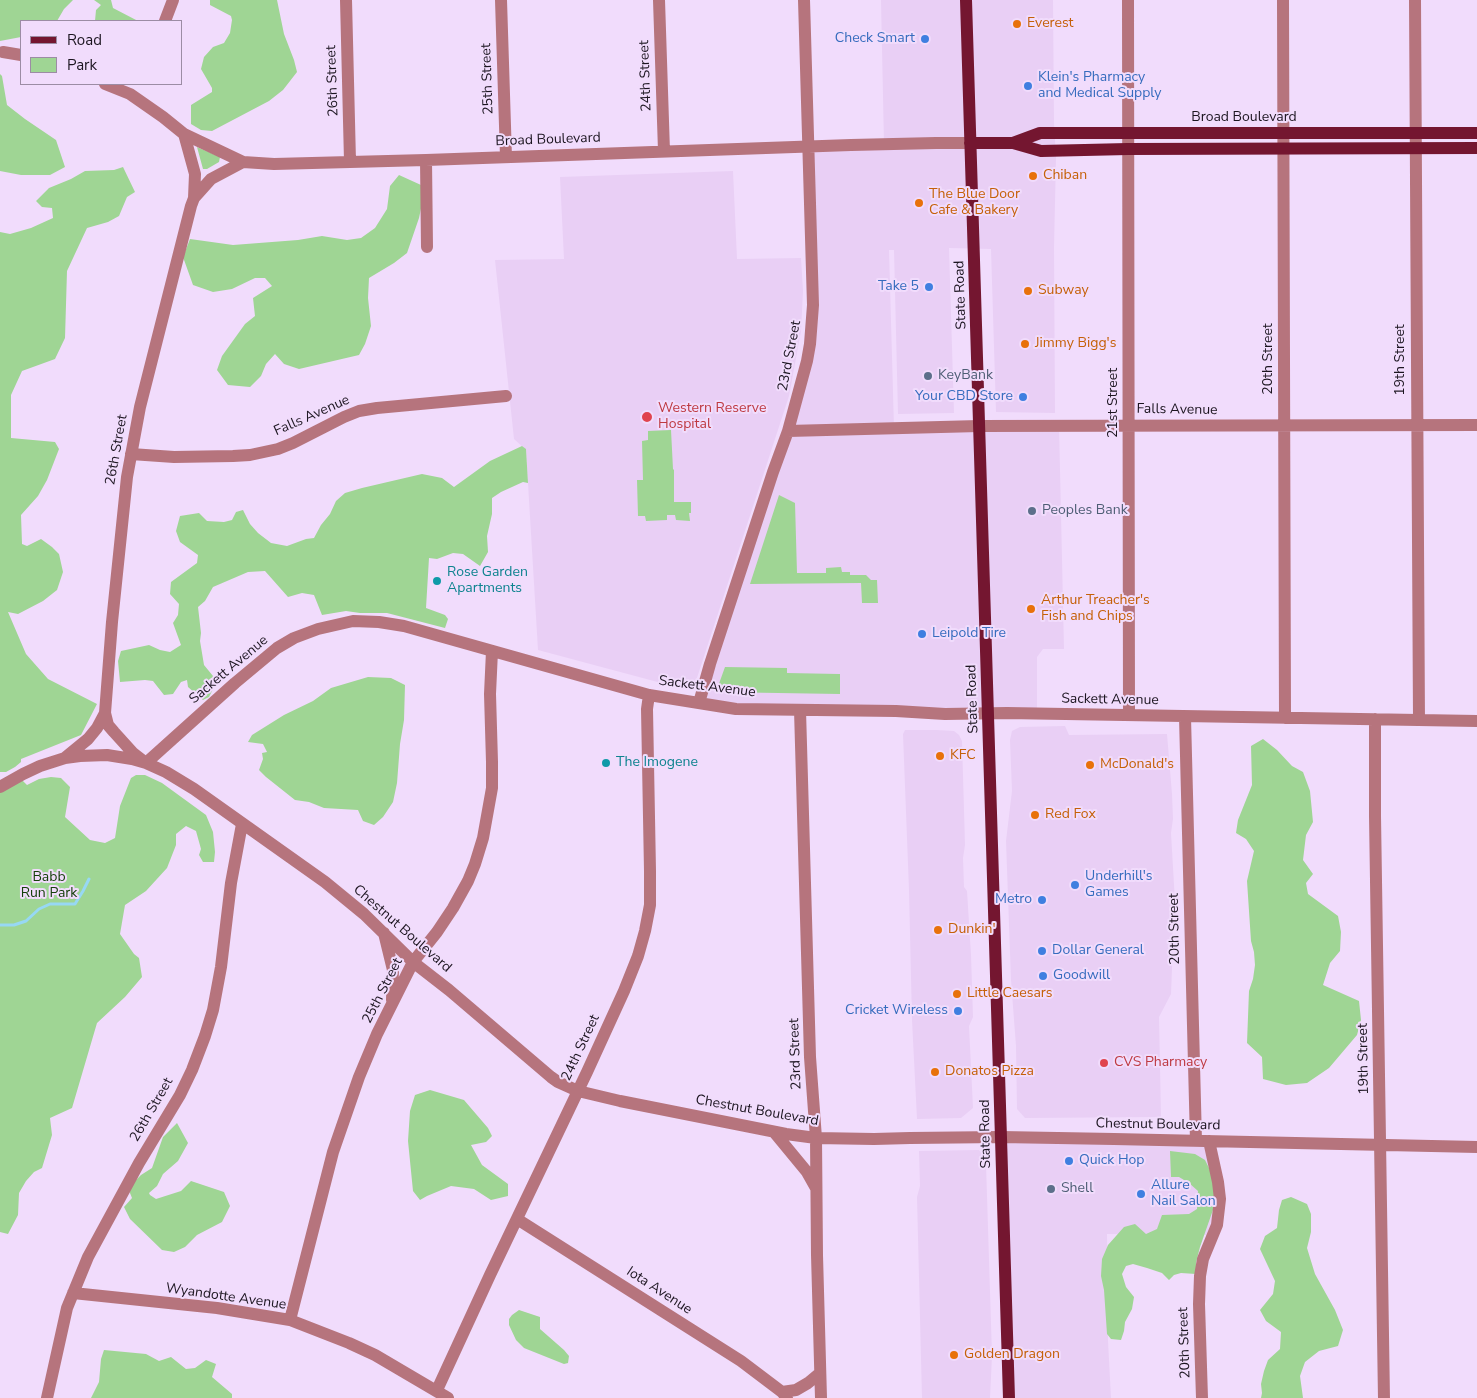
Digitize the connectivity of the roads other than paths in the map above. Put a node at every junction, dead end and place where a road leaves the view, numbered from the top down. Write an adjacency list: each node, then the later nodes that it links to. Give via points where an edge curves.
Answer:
1 (174, 0): 10 (street)
2 (346, 0): 30 (street, 26th Street)
3 (501, 0): 28 (street, 25th Street)
4 (658, 0): 27 (street, 24th Street)
5 (804, 0): 22 (street, 23rd Street)
6 (966, 0): 20 (main road, State Road)
7 (1128, 0): 18 (street, 21st Street)
8 (1283, 0): 16 (street, 20th Street)
9 (1415, 0): 15 (street, 19th Street)
10 (165, 20)
11 (3, 52): 12 (street)
12 (20, 55)
13 (110, 85): 14 (street, Broad Boulevard)
14 (132, 89): 17 (street, Broad Boulevard)
15 (1416, 132): 16 (main road, Broad Boulevard); 19 (main road, Broad Boulevard); 23 (street, 19th Street)
16 (1282, 133): 18 (main road, Broad Boulevard); 26 (street, 20th Street)
17 (184, 134): 31 (street, Broad Boulevard); 32 (street, 26th Street, via 195,174)
18 (1128, 134): 21 (main road, Broad Boulevard, via 1040,132); 25 (street, 21st Street)
19 (1477, 134)
20 (970, 143): 21 (main road, Broad Boulevard); 22 (street, Broad Boulevard); 38 (main road, State Road)
21 (1013, 143): 25 (main road, Broad Boulevard, via 1041,150)
22 (809, 147): 27 (street, Broad Boulevard); 40 (street, 23rd Street, via 812,327 807,361)
23 (1416, 148): 24 (main road, Broad Boulevard); 26 (main road, Broad Boulevard); 36 (street, 19th Street)
24 (1477, 148)
25 (1128, 149): 26 (main road, Broad Boulevard); 35 (street, 21st Street)
26 (1283, 149): 39 (street, 20th Street)
27 (664, 151): 28 (street, Broad Boulevard)
28 (506, 157): 29 (street, Broad Boulevard)
29 (426, 160): 30 (street, Broad Boulevard); 33 (street)
30 (350, 161): 31 (street, Broad Boulevard)
31 (243, 162): 32 (street, 26th Street, via 211,179)
32 (194, 198): 41 (street, 26th Street)
33 (427, 247)
34 (506, 396): 41 (street, Falls Avenue, via 359,411 293,443 250,455 174,457)
35 (1129, 425): 38 (street, Falls Avenue); 39 (street, Falls Avenue); 48 (street, 21st Street)
36 (1417, 425): 37 (street, Falls Avenue); 39 (street, Falls Avenue); 52 (street, 19th Street)
37 (1477, 425)
38 (979, 426): 40 (street, Falls Avenue); 47 (main road, State Road)
39 (1284, 426): 50 (street, 20th Street)
40 (788, 432): 44 (street, 23rd Street)
41 (131, 454): 46 (street, 26th Street, via 124,498)
42 (492, 651): 43 (street, Sackett Avenue); 55 (street, Sackett Avenue, via 379,622 353,621 319,628 277,648); 59 (street, 25th Street, via 492,788 483,838 475,864 454,908)
43 (649, 695): 44 (street, Sackett Avenue); 61 (street, 24th Street, via 650,871 645,931 634,965)
44 (699, 704): 45 (street, Sackett Avenue, via 736,709)
45 (800, 710): 47 (street, Sackett Avenue); 64 (street, 23rd Street, via 810,1057)
46 (105, 713): 54 (street, 26th Street, via 98,728); 55 (street, via 114,732)
47 (988, 714): 48 (street, Sackett Avenue); 63 (main road, State Road)
48 (1129, 715): 49 (street, Sackett Avenue)
49 (1185, 717): 50 (street, Sackett Avenue); 65 (street, 20th Street)
50 (1285, 718): 51 (street, Sackett Avenue)
51 (1375, 719): 52 (street, Sackett Avenue); 67 (street, 19th Street)
52 (1419, 720): 53 (street, Sackett Avenue)
53 (1477, 721)
54 (65, 758): 55 (street, via 107,755); 56 (street, via 40,766)
55 (146, 763): 57 (street, Chestnut Boulevard, via 194,789)
56 (0, 787)
57 (242, 824): 58 (street, Chestnut Boulevard, via 325,882); 71 (street, 26th Street, via 221,967 205,1036 180,1095 101,1231)
58 (384, 933): 59 (street, Chestnut Boulevard); 60 (street, via 393,970)
59 (413, 962): 60 (street, 25th Street); 61 (street, Chestnut Boulevard, via 550,1077)
60 (392, 1005): 72 (street, 25th Street, via 367,1058 342,1125)
61 (578, 1090): 62 (street, Chestnut Boulevard); 70 (street, 24th Street)
62 (774, 1132): 64 (street, Chestnut Boulevard); 69 (street)
63 (1001, 1137): 64 (street, Chestnut Boulevard); 65 (street, Chestnut Boulevard); 79 (main road, State Road)
64 (816, 1138): 69 (street, 23rd Street)
65 (1196, 1141): 66 (street, Chestnut Boulevard)
66 (1209, 1141): 67 (street, Chestnut Boulevard); 80 (street, 20th Street, via 1220,1199 1217,1225 1203,1259 1200,1276)
67 (1380, 1144): 68 (street, Chestnut Boulevard); 81 (street, 19th Street)
68 (1477, 1147)
69 (816, 1189): 73 (street, 23rd Street)
70 (517, 1219): 74 (street, 24th Street); 75 (street, Iota Avenue, via 741,1361)
71 (73, 1293): 72 (street, Wyandotte Avenue, via 217,1308); 76 (street, 26th Street)
72 (290, 1320): 74 (street, Wyandotte Avenue, via 375,1355)
73 (820, 1373): 75 (street, Iota Avenue); 78 (street, 23rd Street)
74 (437, 1390): 77 (street, Wyandotte Avenue)
75 (785, 1395)
76 (47, 1398)
77 (448, 1398)
78 (821, 1398)
79 (1009, 1398)
80 (1202, 1398)
81 (1384, 1398)

